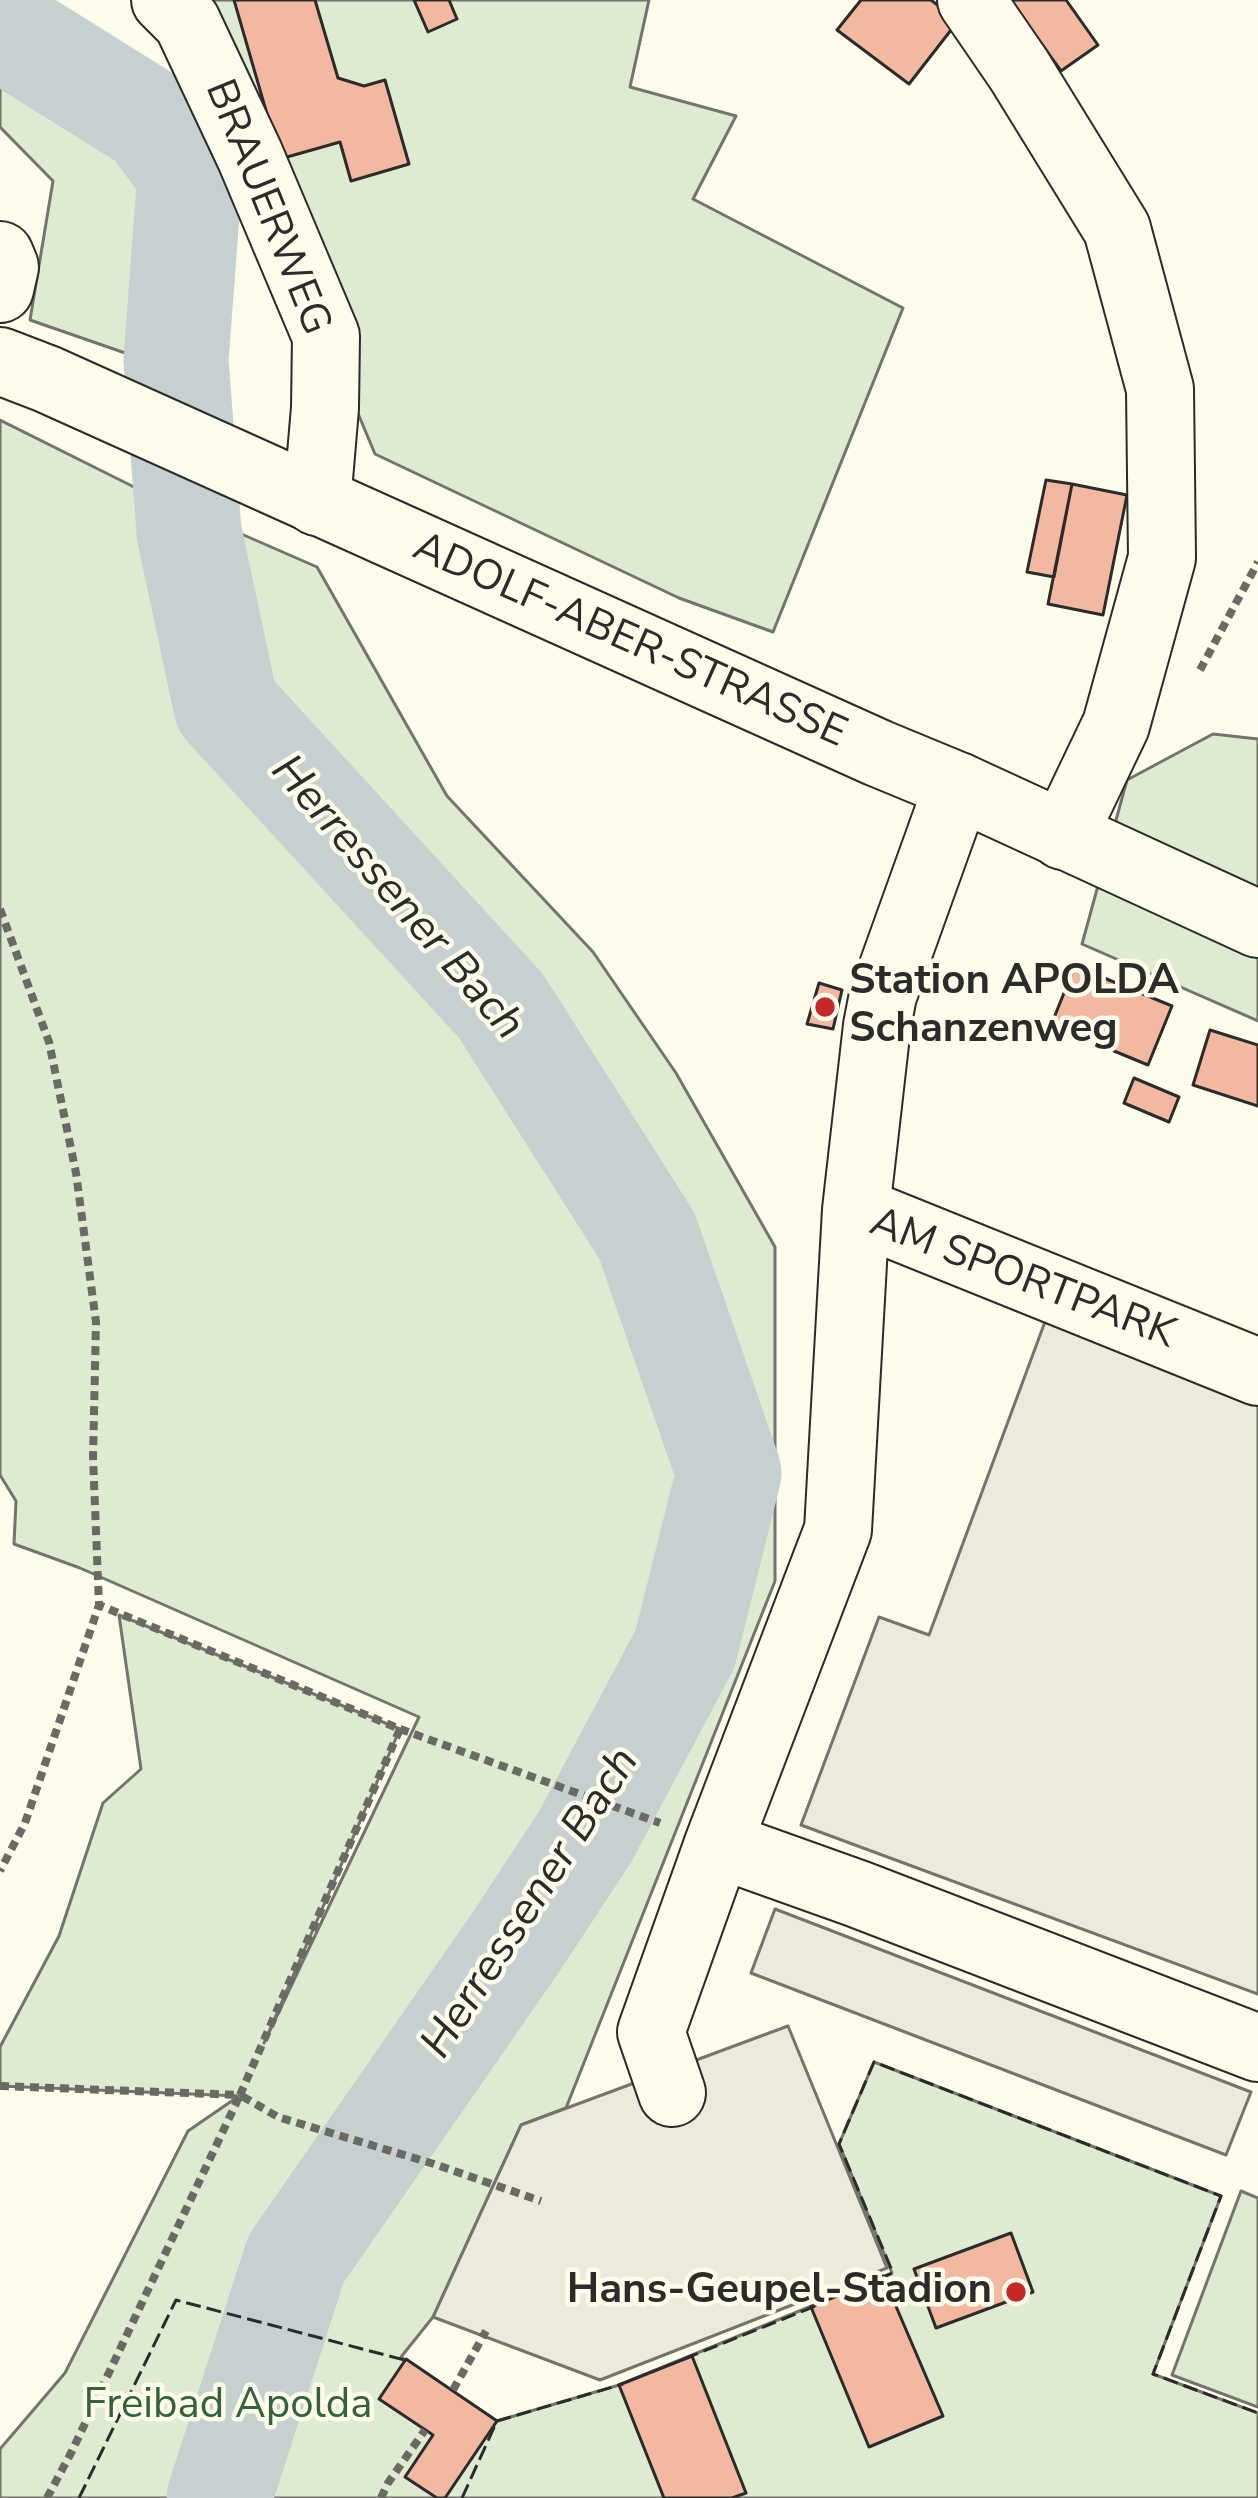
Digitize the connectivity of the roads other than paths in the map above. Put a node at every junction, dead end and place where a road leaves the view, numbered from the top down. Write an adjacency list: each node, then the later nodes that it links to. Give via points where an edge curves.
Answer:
1 (165, 0): 6 (main road, BRAUERWEG, via 187,22 326,336)
2 (971, 0): 8 (main road, via 1117,229 1160,389 1162,558 1116,724)
3 (0, 255): 4 (main road)
4 (0, 289)
5 (0, 361): 6 (main road, ADOLF-ABER-STRASSE)
6 (317, 502): 7 (main road, ADOLF-ABER-STRASSE)
7 (958, 786): 8 (main road, ADOLF-ABER-STRASSE); 10 (main road, via 884,995)
8 (1063, 836): 9 (main road, ADOLF-ABER-STRASSE)
9 (1258, 924)
10 (856, 1210): 11 (main road, AM SPORTPARK); 12 (main road, AM SPORTPARK, via 838,1530)
11 (1258, 1372)
12 (718, 1844): 13 (main road); 14 (main road, AM SPORTPARK, via 651,2032)
13 (1258, 2048)
14 (672, 2093)

